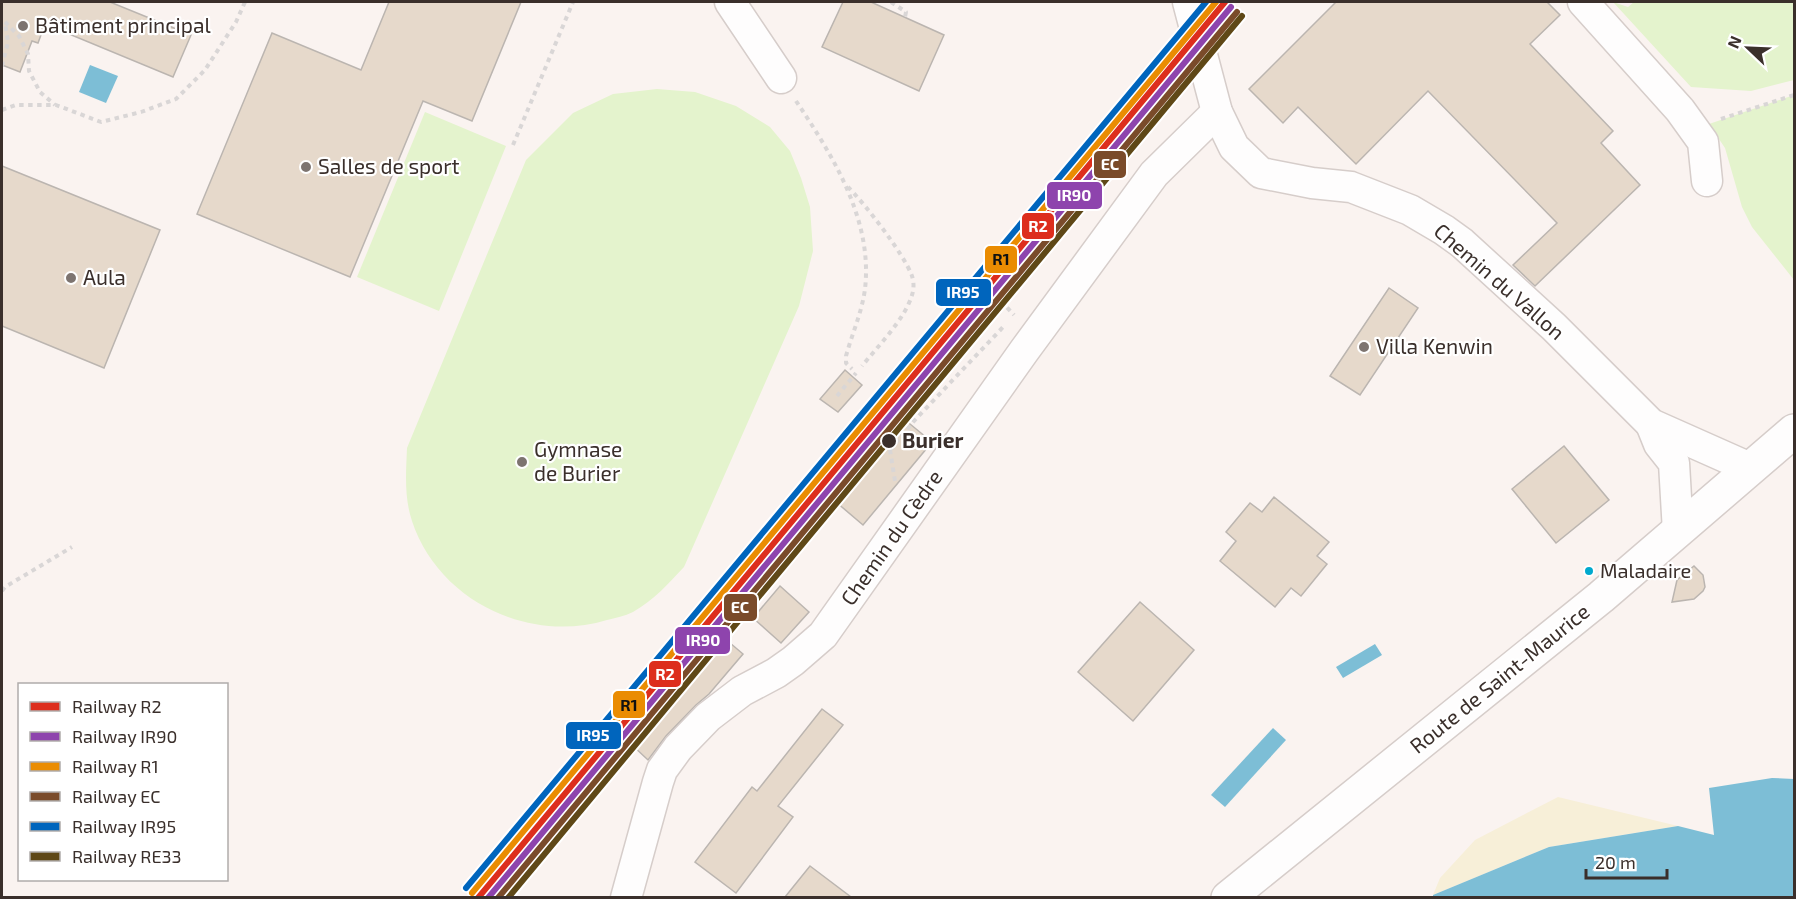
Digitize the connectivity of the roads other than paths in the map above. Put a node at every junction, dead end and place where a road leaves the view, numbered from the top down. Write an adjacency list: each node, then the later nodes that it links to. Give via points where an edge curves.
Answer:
1 (730, 2): 4 (street)
2 (1188, 2): 5 (street, Chemin du Vallon)
3 (1583, 2): 6 (street, via 1680,110 1703,142)
4 (781, 78)
5 (1217, 112): 7 (street, Chemin du Vallon, via 1234,147 1261,173 1351,187 1410,210 1443,230 1554,327); 11 (street, Chemin du Cèdre, via 1154,174 823,635 776,673 726,702 678,748 662,770)
6 (1707, 181)
7 (1651, 424): 9 (street, Chemin du Vallon); 10 (street, Chemin du Vallon, via 1659,444 1674,463)
8 (1794, 431): 9 (main road, Route de Saint-Maurice)
9 (1750, 468): 10 (main road, Route de Saint-Maurice)
10 (1678, 532): 12 (main road, Route de Saint-Maurice)
11 (626, 897)
12 (1228, 897)

